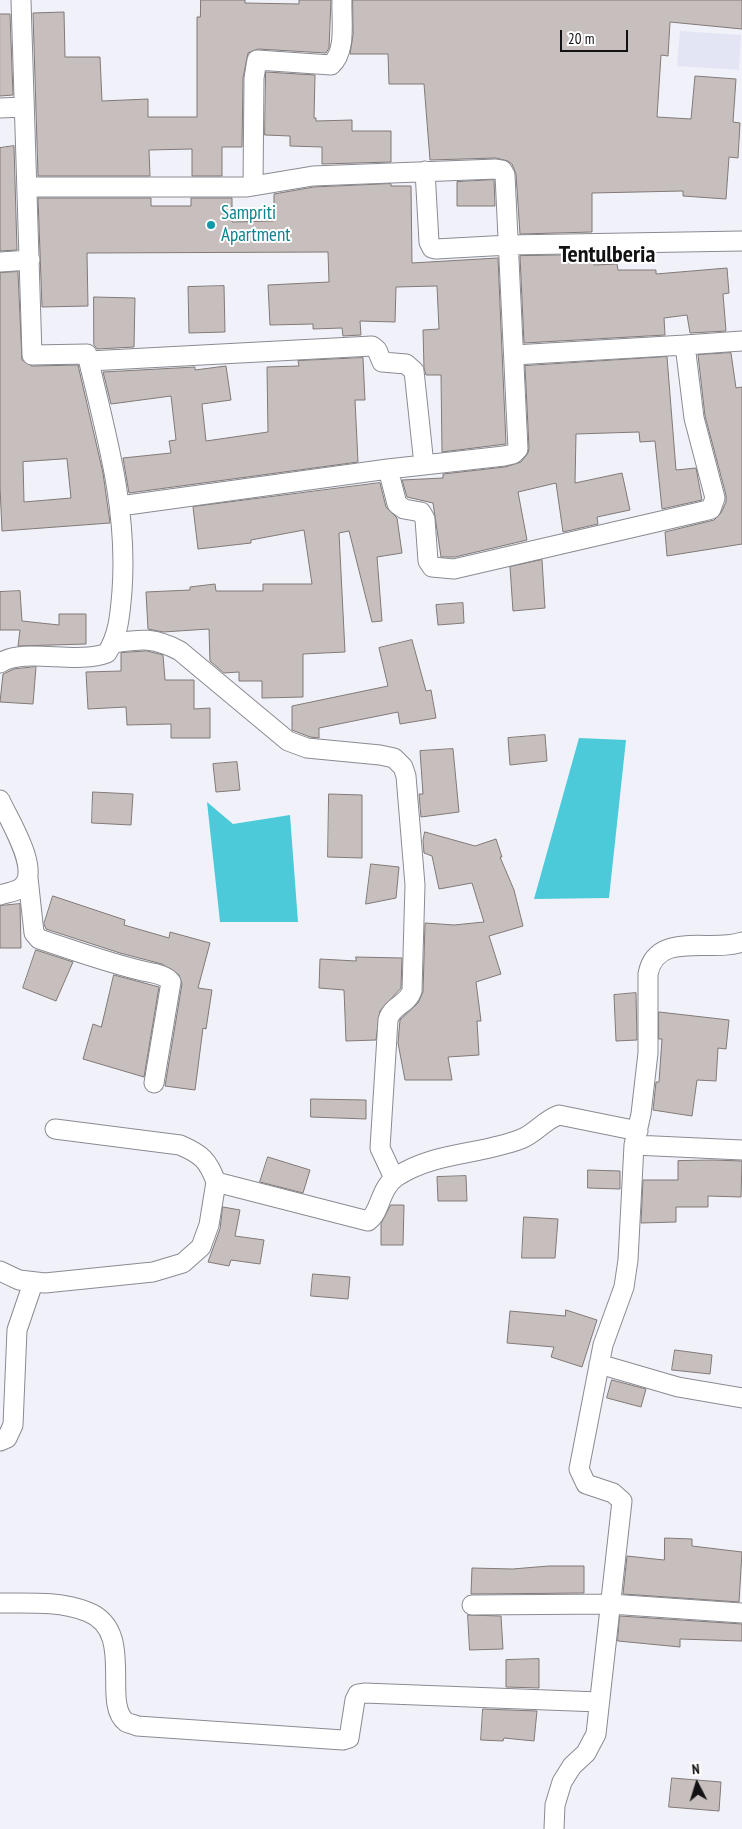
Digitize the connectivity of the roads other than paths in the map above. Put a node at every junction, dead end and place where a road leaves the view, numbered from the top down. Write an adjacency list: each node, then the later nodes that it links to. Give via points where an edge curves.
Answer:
1 (21, 0): 3 (street)
2 (342, 0): 6 (street, via 341,50 331,65 257,60)
3 (24, 107): 4 (street); 7 (street)
4 (0, 108)
5 (425, 172): 6 (street, via 313,176); 9 (street, via 502,170 505,175); 9 (street, via 432,248)
6 (253, 186): 7 (street)
7 (28, 187): 10 (street)
8 (742, 241): 9 (street)
9 (509, 245): 14 (street)
10 (30, 260): 11 (street); 15 (street, via 32,355 87,354)
11 (0, 262)
12 (742, 341): 13 (street)
13 (685, 346): 14 (street); 17 (street, via 694,418 715,498 711,509 440,569 432,567 428,561 425,518 421,512 404,509 398,504)
14 (514, 355): 16 (street, via 518,449 504,456)
15 (89, 361): 16 (street, via 372,346 382,362 406,364 414,371); 18 (street, via 110,444)
16 (424, 465): 17 (street)
17 (388, 469): 18 (street)
18 (120, 506): 19 (street, via 125,554 120,617)
19 (113, 643): 20 (street, via 107,653 94,658 15,657); 29 (street, via 145,638 180,651 288,741 307,748 394,758 403,767 415,885 412,991 405,1002 393,1009 388,1020 380,1148)
20 (0, 663)
21 (2, 808): 22 (street, via 29,862)
22 (28, 878): 23 (street, via 20,889); 25 (street, via 34,933 39,939 161,975 171,982)
23 (0, 895)
24 (742, 942): 27 (street, via 731,946 685,945 663,951 650,962 648,1053)
25 (154, 1084)
26 (55, 1129): 30 (street, via 180,1145 196,1152 210,1165)
27 (636, 1138): 28 (street); 29 (street, via 559,1114 548,1118 524,1138 433,1161); 33 (street, via 627,1269)
28 (742, 1150)
29 (394, 1178): 30 (street, via 382,1193 374,1217 368,1221)
30 (216, 1182): 32 (street, via 209,1225 201,1247 183,1263 153,1272)
31 (0, 1271): 32 (street)
32 (33, 1283): 35 (street, via 16,1330 13,1425 8,1438)
33 (600, 1364): 34 (street, via 678,1387); 37 (street, via 579,1468 586,1484 612,1493 622,1502)
34 (742, 1398)
35 (0, 1441)
36 (0, 1603): 40 (street, via 58,1604 89,1612 105,1622 113,1638 119,1711 126,1722 137,1726 343,1740 349,1738 355,1700 358,1694 364,1693)
37 (610, 1604): 38 (street); 39 (street); 40 (street)
38 (472, 1605)
39 (742, 1613)
40 (599, 1702): 41 (street, via 596,1734 586,1754 572,1766 562,1782 555,1805)
41 (554, 1829)

